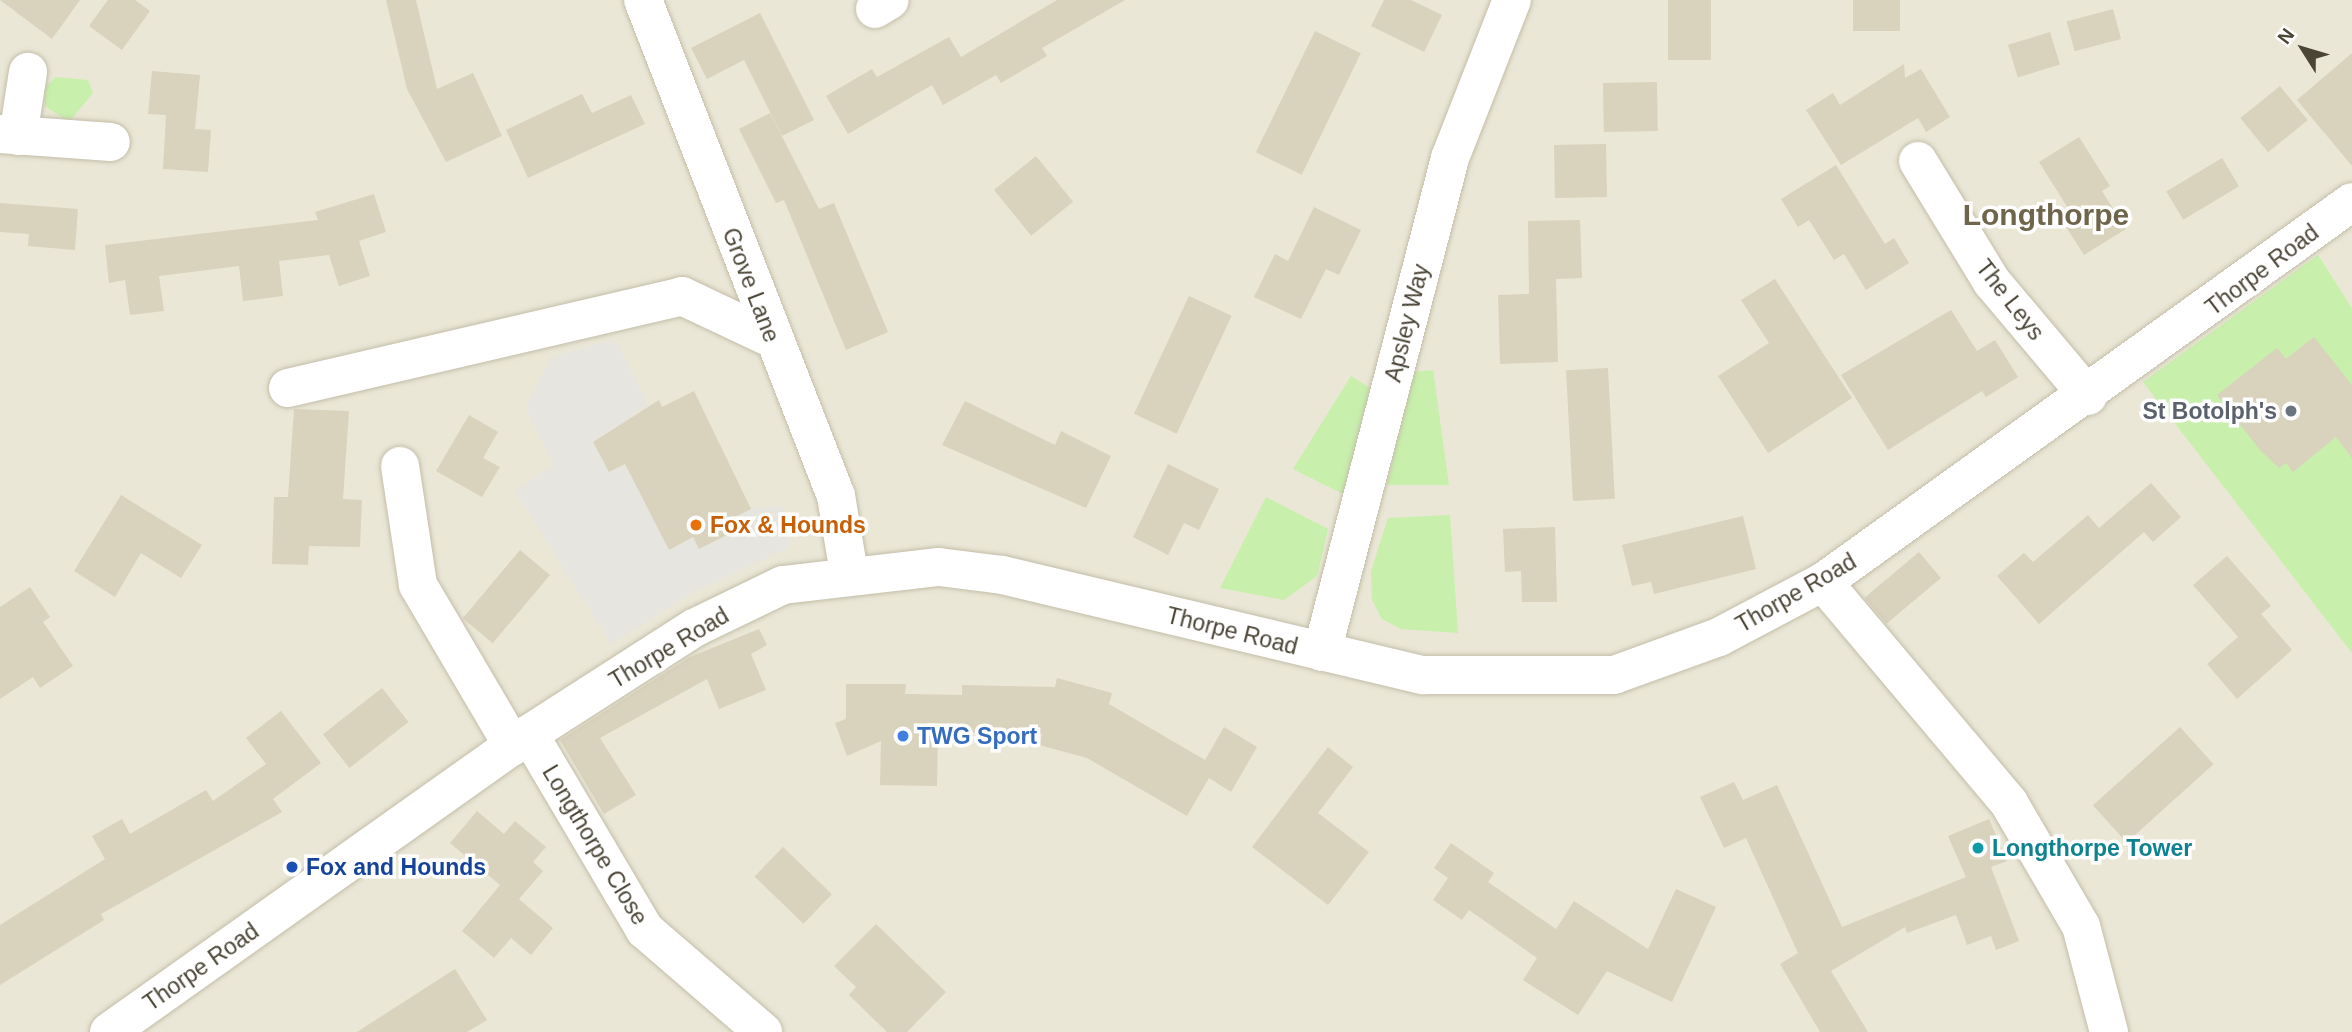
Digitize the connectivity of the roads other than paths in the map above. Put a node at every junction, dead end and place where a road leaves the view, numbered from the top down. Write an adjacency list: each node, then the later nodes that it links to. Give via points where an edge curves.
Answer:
1 (643, 0): 8 (street, Grove Lane)
2 (1512, 0): 14 (street, Apsley Way, via 1450,158)
3 (27, 72): 4 (street)
4 (9, 136): 5 (street)
5 (111, 142)
6 (1919, 161): 10 (street, The Leys, via 1992,282)
7 (2352, 202): 10 (street, Thorpe Road)
8 (771, 338): 9 (street, via 682,296); 12 (street, Grove Lane, via 836,496)
9 (288, 388)
10 (2088, 396): 13 (street, Thorpe Road)
11 (400, 466): 15 (street, Longthorpe Close, via 418,585)
12 (849, 573): 14 (street, Thorpe Road, via 939,567 1002,575); 15 (street, Thorpe Road, via 783,585 694,628)
13 (1823, 582): 14 (street, Thorpe Road, via 1719,637 1614,675 1423,675); 18 (street, via 2009,803 2081,926)
14 (1322, 652)
15 (521, 740): 16 (street, Thorpe Road); 17 (street, Longthorpe Close, via 645,930)
16 (109, 1032)
17 (763, 1032)
18 (2109, 1032)

